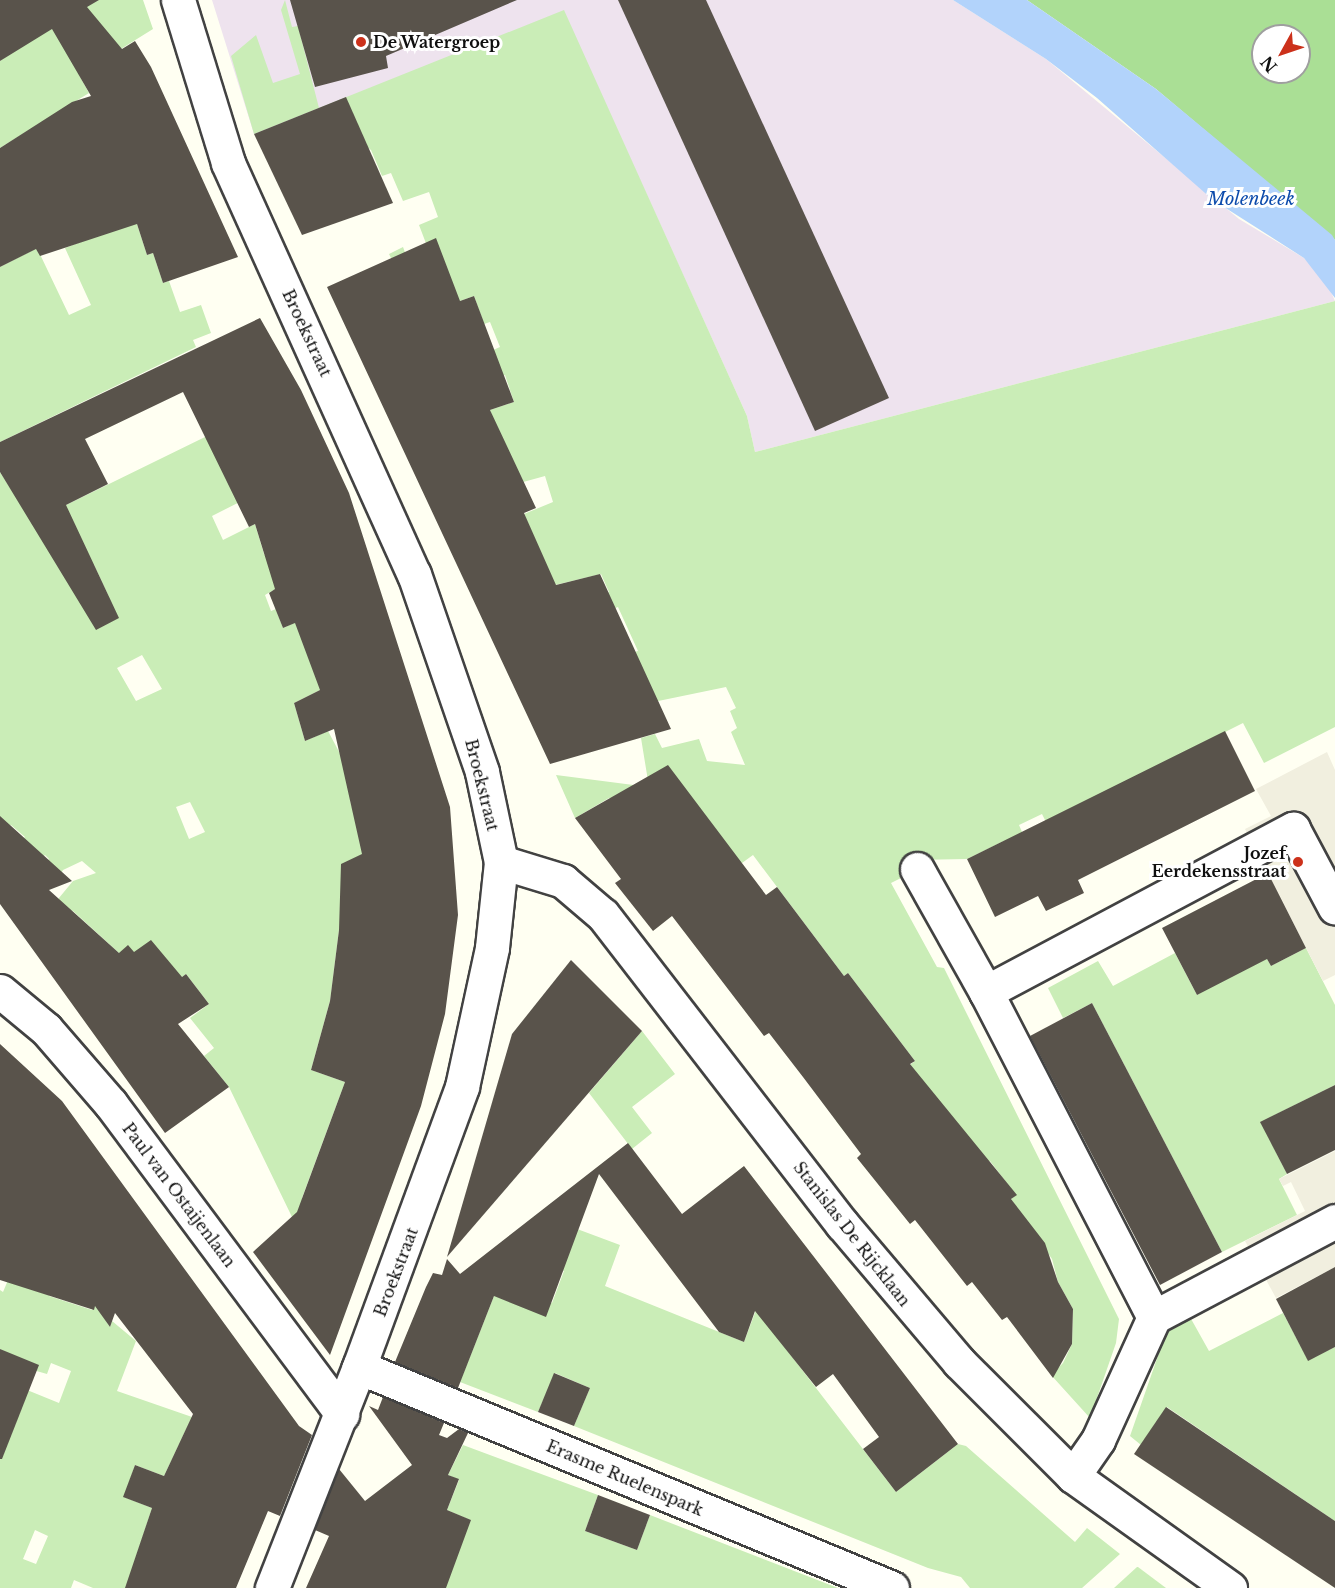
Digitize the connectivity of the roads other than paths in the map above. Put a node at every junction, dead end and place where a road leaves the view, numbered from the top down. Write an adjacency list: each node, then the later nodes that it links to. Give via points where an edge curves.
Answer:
1 (178, 0): 2 (street, Broekstraat, via 228,163 414,574 482,772)
2 (501, 862): 9 (street, Broekstraat, via 492,948 462,1086); 11 (street, Stanislas De Rijcklaan, via 563,881 603,915 905,1302 988,1393)
3 (917, 869): 6 (street)
4 (1335, 908): 6 (street, via 1293,829)
5 (0, 991): 10 (street, Paul van Ostaijenlaan, via 46,1029 111,1104)
6 (986, 992): 8 (street)
7 (1335, 1221): 8 (street)
8 (1154, 1317): 11 (street, via 1098,1440)
9 (359, 1367): 10 (street, Broekstraat); 13 (street, Erasme Ruelenspark)
10 (342, 1414): 12 (street, Broekstraat)
11 (1073, 1476): 14 (street, Stanislas De Rijcklaan)
12 (272, 1588)
13 (892, 1588)
14 (1230, 1588)

